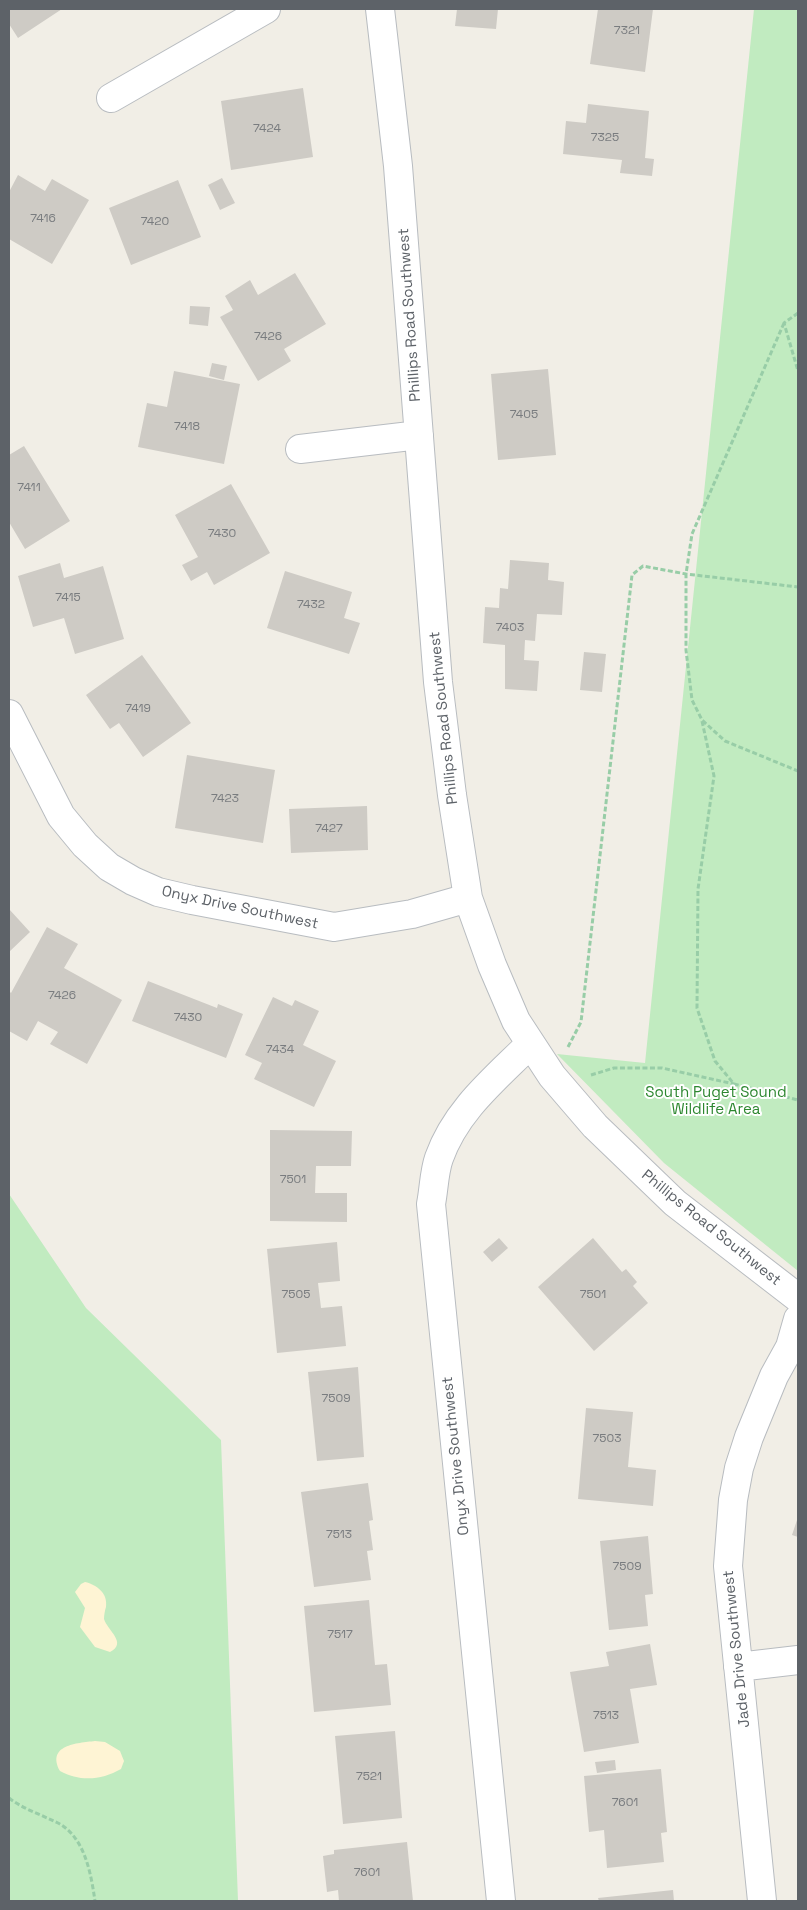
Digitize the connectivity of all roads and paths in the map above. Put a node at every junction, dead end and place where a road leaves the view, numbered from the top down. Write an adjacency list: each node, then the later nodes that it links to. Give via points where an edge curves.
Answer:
1 (266, 9): 3 (street)
2 (380, 9): 7 (street, Phillips Road Southwest, via 398,166)
3 (111, 98)
4 (798, 313): 5 (path)
5 (784, 323): 6 (path); 9 (path, via 692,534)
6 (798, 371)
7 (419, 435): 8 (street); 14 (street, Phillips Road Southwest, via 438,682)
8 (300, 449)
9 (686, 574): 10 (path); 12 (path, via 686,650 692,700); 16 (path, via 642,566 632,575 581,1022)
10 (798, 587)
11 (9, 714): 14 (street, Onyx Drive Southwest, via 61,816 110,867 158,892 334,927 412,914)
12 (702, 720): 13 (path, via 725,741); 17 (path, via 714,776 698,889 697,1008 715,1061)
13 (798, 771)
14 (468, 898): 15 (street, Phillips Road Southwest, via 492,965 516,1021)
15 (530, 1044): 16 (street, Phillips Road Southwest); 25 (street, Onyx Drive Southwest, via 479,1093 453,1125 438,1160 431,1204)
16 (552, 1076): 17 (path, via 591,1076 614,1068 662,1068); 19 (street, Phillips Road Southwest, via 595,1126 675,1203)
17 (734, 1084): 18 (path)
18 (798, 1100)
19 (798, 1298)
20 (798, 1319): 22 (street, Jade Drive Southwest, via 790,1347 748,1436 733,1500 728,1566)
21 (798, 1660): 22 (street)
22 (738, 1668): 26 (street, Jade Drive Southwest)
23 (9, 1798): 24 (path, via 61,1824 76,1838 86,1858)
24 (95, 1901)
25 (502, 1901)
26 (762, 1901)

